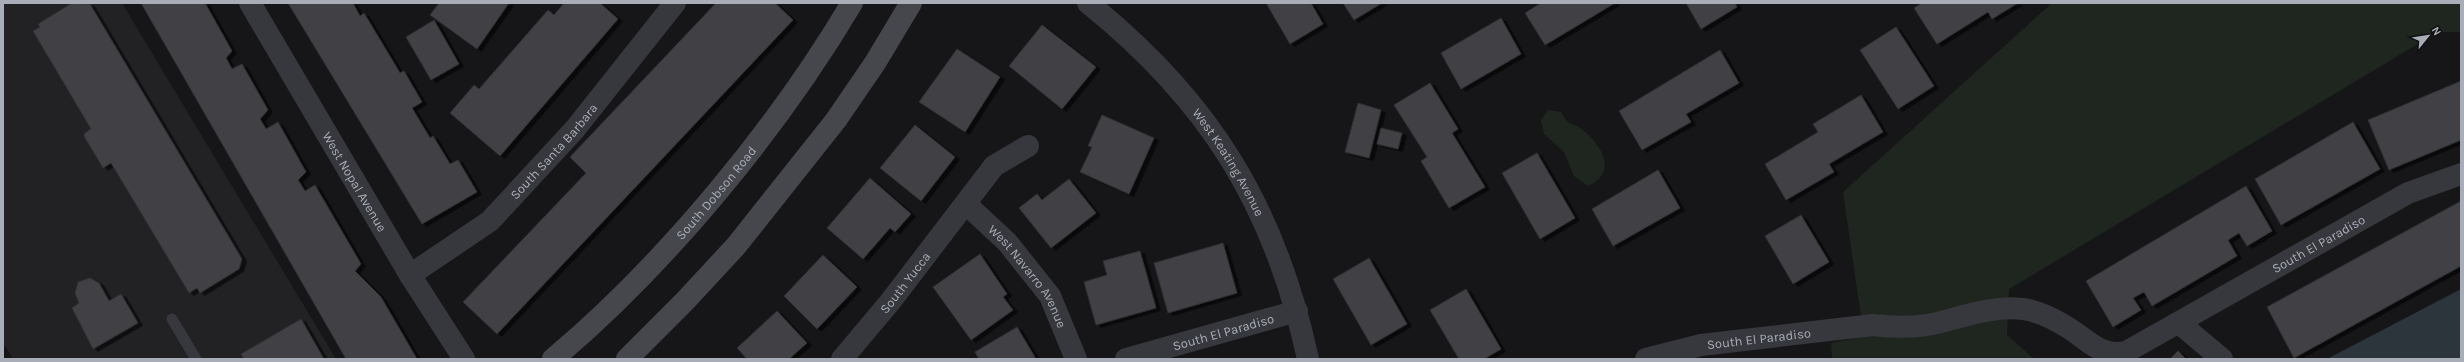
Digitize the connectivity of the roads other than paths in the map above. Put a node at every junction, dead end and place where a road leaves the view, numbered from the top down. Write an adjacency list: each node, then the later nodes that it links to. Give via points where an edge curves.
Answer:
1 (250, 3): 9 (street, West Nopal Avenue)
2 (675, 3): 9 (street, South Santa Barbara, via 575,129 490,221)
3 (852, 3): 16 (main road, South Dobson Road, via 798,85 737,167 631,286)
4 (911, 3): 17 (main road, via 875,63 836,120 736,246)
5 (1088, 3): 10 (street, West Keating Avenue, via 1135,43 1161,70 1223,145 1263,217)
6 (1028, 146): 8 (street, South Yucca, via 994,166)
7 (2461, 174): 12 (street, South El Paradiso, via 2408,194)
8 (966, 204): 18 (street, South Yucca); 19 (street, West Navarro Avenue, via 1007,242 1050,296)
9 (410, 275): 15 (street, West Nopal Avenue)
10 (1297, 312): 20 (street, South El Paradiso); 21 (street, West Keating Avenue)
11 (172, 319): 14 (lane)
12 (2179, 323): 13 (street, South El Paradiso, via 2118,354 2092,346 2046,315 2022,309 1967,313 1948,308 1898,314 1873,325); 23 (street)
13 (1701, 352): 22 (street, South El Paradiso)
14 (196, 359)
15 (464, 359)
16 (554, 359)
17 (627, 359)
18 (842, 359)
19 (1076, 359)
20 (1126, 359)
21 (1308, 359)
22 (1646, 359)
23 (2222, 359)

